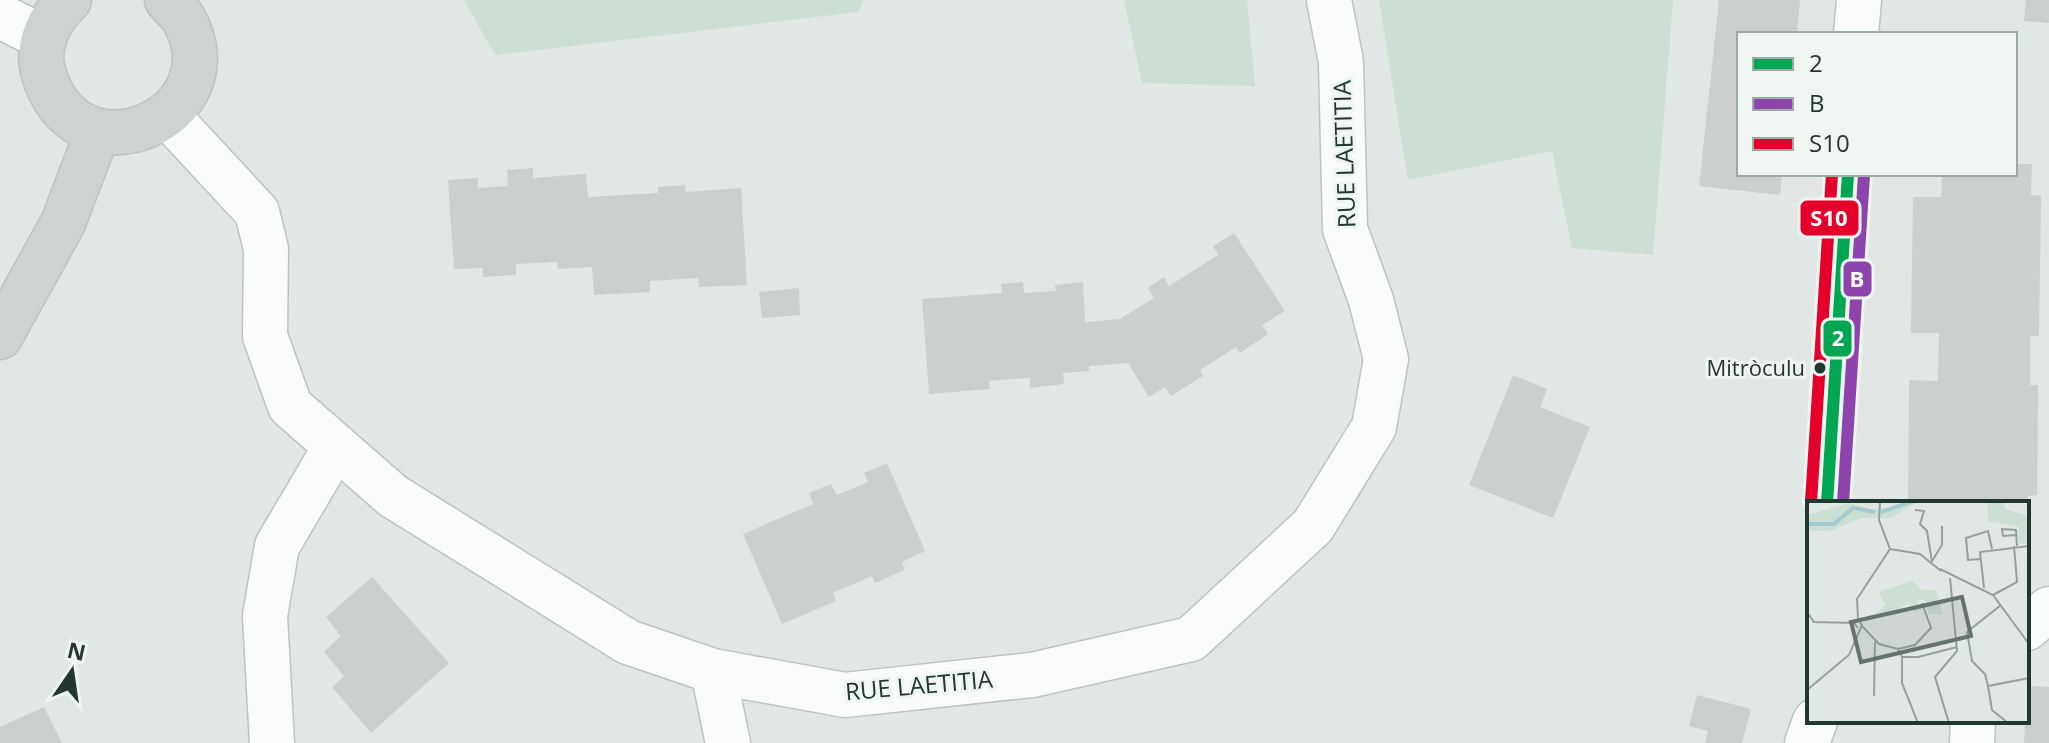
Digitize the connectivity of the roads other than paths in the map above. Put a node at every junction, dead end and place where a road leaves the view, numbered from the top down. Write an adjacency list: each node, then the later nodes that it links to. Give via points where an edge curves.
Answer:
1 (69, 0): 7 (main road, via 56,11)
2 (167, 0): 8 (main road, via 183,18 194,46 193,72 184,95)
3 (1329, 0): 16 (street, RUE LAETITIA, via 1341,62 1345,229 1386,359 1374,427 1313,526 1191,639 1032,675 845,695)
4 (1859, 0): 6 (street)
5 (0, 16): 7 (street)
6 (1856, 32)
7 (44, 38): 9 (main road, via 42,68 52,96 71,118)
8 (167, 115): 9 (main road, via 147,128); 12 (street, RUE LAETITIA, via 257,212 266,249 265,336 290,406)
9 (98, 131): 11 (main road, via 63,223)
10 (1848, 176): 13 (street)
11 (0, 337)
12 (336, 446): 16 (street, RUE LAETITIA, via 393,496 628,642); 19 (street, via 277,546 265,616)
13 (1827, 501)
14 (2049, 609): 15 (street)
15 (2029, 626)
16 (713, 671): 20 (street)
17 (1814, 723): 21 (street)
18 (1973, 723): 22 (street)
19 (272, 743)
20 (728, 743)
21 (1807, 743)
22 (1972, 743)

